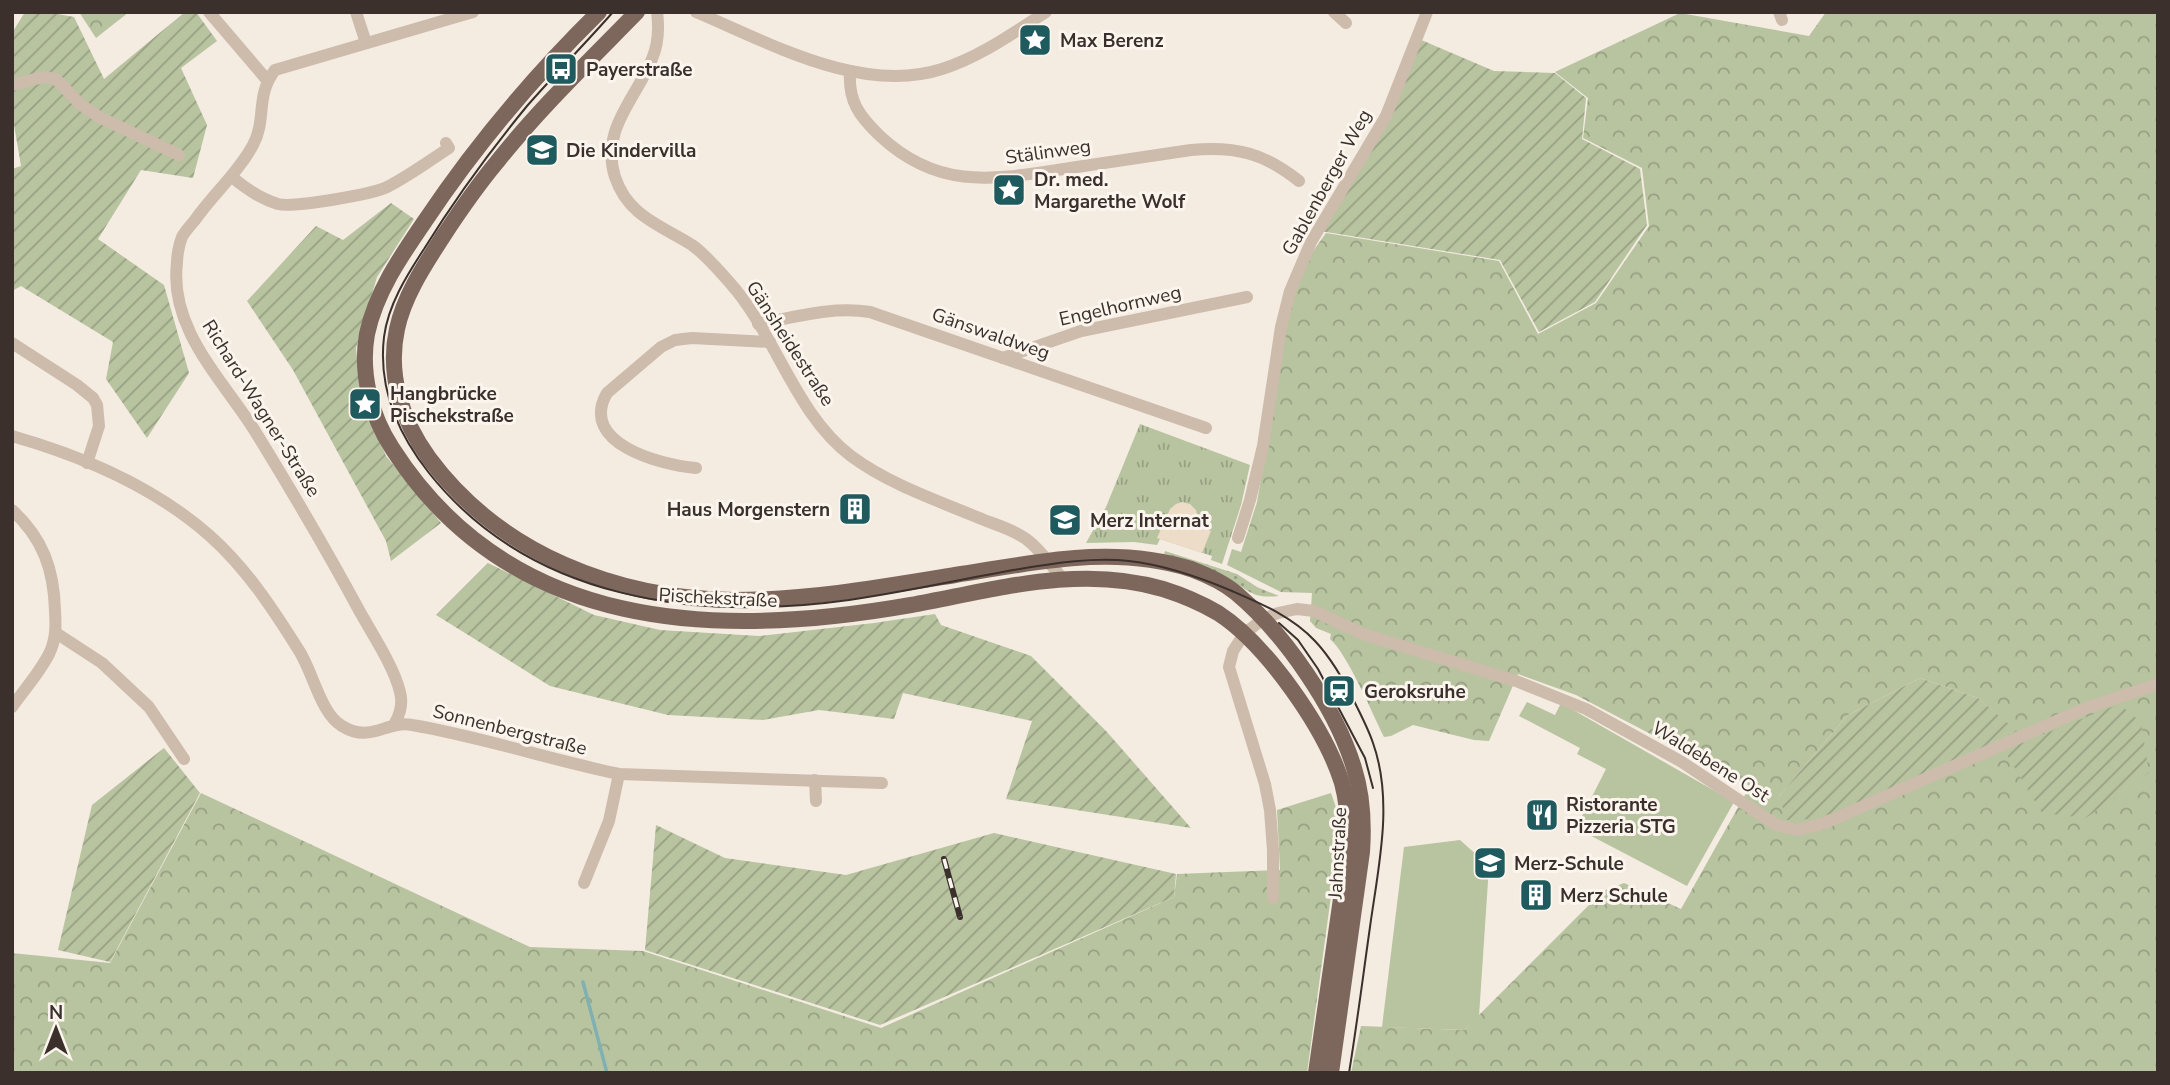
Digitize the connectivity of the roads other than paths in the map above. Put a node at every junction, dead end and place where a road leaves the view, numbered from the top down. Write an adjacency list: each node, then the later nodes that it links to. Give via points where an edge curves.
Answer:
1 (209, 12): 18 (street)
2 (356, 12): 16 (street)
3 (473, 12): 16 (street)
4 (599, 12): 12 (main road, Pischekstraße)
5 (637, 12): 15 (main road, Pischekstraße)
6 (655, 12): 14 (street, Gänsheidestraße); 15 (street)
7 (667, 12): 14 (street)
8 (696, 12): 17 (street, via 803,57)
9 (1046, 12): 17 (street, via 985,51 942,69 902,76)
10 (1334, 12): 13 (street)
11 (1427, 12): 34 (street, Gablenberger Weg, via 1386,116 1311,242 1290,291 1263,446)
12 (585, 20): 36 (main road, Pischekstraße, via 460,171 403,254 372,317 365,360 375,412 386,438 422,489 473,538 538,579 610,606 666,617 733,622 809,619)
13 (1346, 23)
14 (658, 28): 25 (street, Gänsheidestraße, via 652,60 619,118 611,147 615,176 630,205 694,247 737,291)
15 (618, 32): 35 (main road, Pischekstraße, via 497,161 433,252 407,299 394,356 399,398 416,438 443,476 486,519 550,559 617,584 682,597 742,600 813,595)
16 (366, 43): 18 (street, via 283,66)
17 (850, 71): 23 (street, Stälinweg, via 851,97 872,128 914,161 949,175 992,178 1227,149 1261,157)
18 (267, 80): 22 (street, Richard-Wagner-Straße, via 256,140)
19 (12, 85): 21 (street, via 43,77 56,79 99,117)
20 (446, 143): 22 (street, via 449,148 390,185 294,205 270,201)
21 (178, 155)
22 (232, 177): 42 (street, Richard-Wagner-Straße, via 182,237 176,286 180,308 214,375 251,425 319,536 382,652 401,696)
23 (1299, 181)
24 (1247, 297): 28 (street, Engelhornweg, via 1082,331)
25 (758, 324): 26 (street, Gänsheidestraße); 28 (street, Gänswaldweg, via 855,310)
26 (769, 342): 32 (street, via 675,340 607,393 601,421 616,440 665,464); 35 (street, Gänsheidestraße, via 823,428 849,454 896,483 1020,535)
27 (12, 343): 31 (street, via 93,398 99,426)
28 (1003, 358): 29 (street, Gänswaldweg)
29 (1206, 428)
30 (12, 436): 31 (street, Sonnenbergstraße)
31 (87, 463): 42 (street, Sonnenbergstraße, via 161,499 228,554 299,650 335,722 363,733)
32 (696, 468)
33 (12, 510): 38 (street, via 34,535 50,565)
34 (1238, 538)
35 (1046, 560): 36 (street, Gänsheidestraße); 37 (main road, Pischekstraße, via 1113,555 1175,565 1220,582)
36 (1063, 579): 39 (main road, Pischekstraße, via 1120,579 1162,589 1217,613)
37 (1264, 619): 39 (street, Waldebene Ost); 40 (street, Waldebene Ost, via 1278,612 1314,611 1376,639 1516,681 1586,709 1682,762 1776,825 1798,830 1825,823 2086,708); 51 (main road, Jahnstraße, via 1338,727 1362,802 1360,874)
38 (56, 634): 41 (street, via 49,654); 43 (street, via 102,663 149,707)
39 (1244, 634): 49 (street, via 1229,667 1270,810); 50 (main road, Jahnstraße, via 1274,665 1314,725 1341,781 1349,820)
40 (2158, 684)
41 (12, 707)
42 (395, 723): 44 (street, Sonnenbergstraße, via 480,738)
43 (184, 759)
44 (620, 774): 45 (street, Sonnenbergstraße); 48 (street, via 609,821)
45 (815, 780): 46 (street, Sonnenbergstraße); 47 (street)
46 (881, 783)
47 (816, 801)
48 (584, 883)
49 (1273, 898)
50 (1316, 1073)
51 (1331, 1073)

